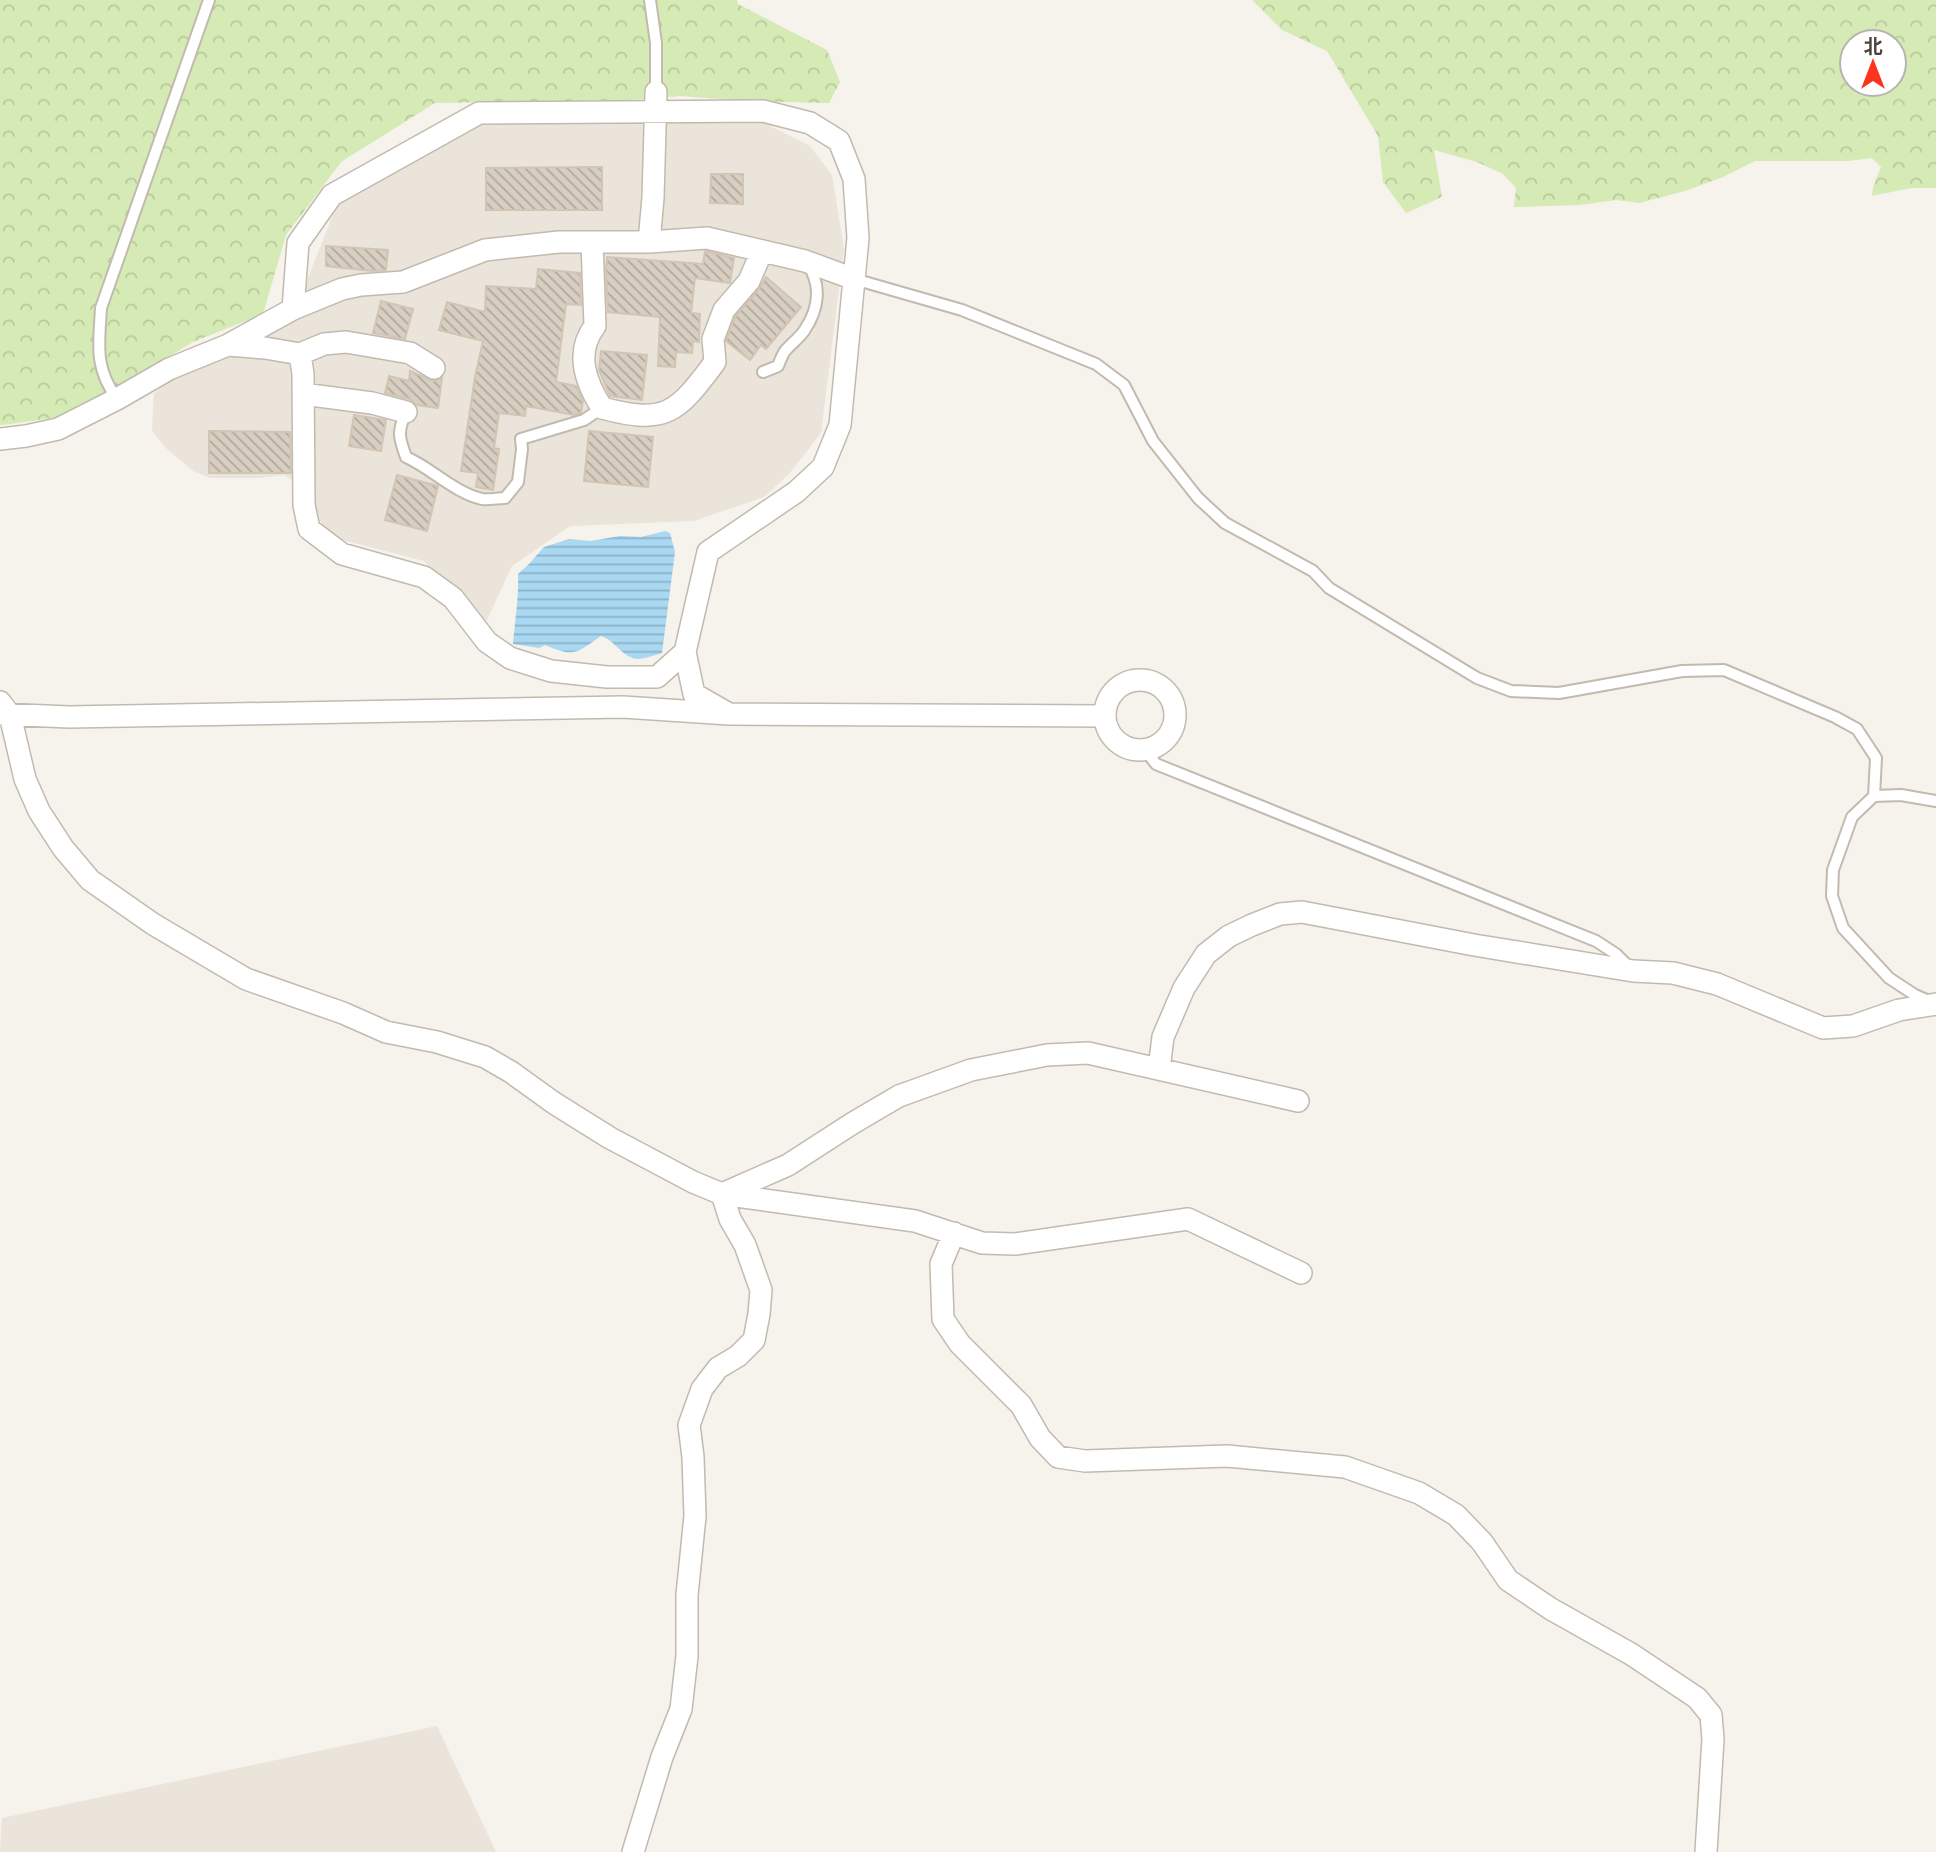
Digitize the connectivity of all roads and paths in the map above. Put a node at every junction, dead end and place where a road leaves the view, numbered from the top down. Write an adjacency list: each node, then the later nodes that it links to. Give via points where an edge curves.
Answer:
1 (209, 0): 15 (lane, via 101,308 99,358)
2 (650, 0): 3 (lane)
3 (656, 102): 5 (street); 8 (street, via 763,111 810,123 839,141 853,179 858,238); 9 (street, via 479,113 332,195 298,243)
4 (592, 242): 5 (street); 9 (street, via 485,250 402,282 342,289); 16 (street, via 594,327 586,337 583,359 587,379)
5 (649, 242): 6 (street, via 707,238)
6 (762, 251): 7 (street); 16 (street, via 750,281 724,310 713,339 715,362 696,387 670,412 653,416 630,416)
7 (805, 261): 8 (street); 13 (lane, via 817,285 816,306 778,366)
8 (853, 279): 19 (street, via 840,425 823,467 796,492 708,552); 24 (lane, via 962,310 1096,364 1124,385 1153,441 1198,498 1225,523 1313,571 1329,588 1477,678 1511,691 1559,693 1682,671 1724,670 1857,729 1876,758)
9 (293, 309): 10 (street)
10 (228, 345): 11 (street); 15 (street, via 169,369)
11 (300, 354): 12 (street, via 324,344 346,342 410,353); 14 (street)
12 (434, 368)
13 (763, 372)
14 (303, 394): 17 (street); 19 (street, via 304,505 309,529 342,554 424,577 453,598 487,642 510,658 551,671 657,677)
15 (117, 399): 18 (street, via 58,429)
16 (602, 408): 17 (lane, via 584,420 521,439 517,482 505,498 483,499 406,457 399,438)
17 (407, 412)
18 (0, 439)
19 (685, 652): 21 (street, via 694,694)
20 (3, 710): 21 (street, via 83,717 623,707); 30 (street, via 38,811 63,848 90,880 153,925 246,979 386,1032 485,1057 610,1138)
21 (729, 714): 22 (street)
22 (1104, 716): 23 (street, via 1113,738); 23 (street, via 1111,694 1129,681 1153,681 1163,687 1175,707 1172,730 1166,740)
23 (1145, 750): 26 (lane, via 1156,764 1596,941)
24 (1874, 796): 25 (lane); 27 (lane, via 1852,817 1833,870 1832,896 1843,928 1889,978)
25 (1936, 801)
26 (1633, 971): 27 (street, via 1673,973 1717,984 1823,1028 1853,1026 1899,1010); 28 (street, via 1302,912 1280,914 1229,936 1206,954 1184,988 1163,1037)
27 (1935, 1004)
28 (1159, 1069): 29 (street); 30 (street, via 1088,1054 1047,1055 971,1070 899,1096 788,1165)
29 (1298, 1101)
30 (722, 1194): 31 (street, via 915,1221); 33 (street, via 761,1290 759,1314 754,1340 718,1368 702,1389 689,1425 695,1516 681,1709)
31 (954, 1233): 32 (street, via 982,1243 1015,1244 1188,1219); 34 (street, via 941,1264 943,1319 960,1344 1021,1405 1040,1438 1058,1457 1085,1461 1227,1456 1345,1467 1419,1493 1456,1515 1508,1580 1697,1698 1711,1715 1713,1739)
32 (1301, 1273)
33 (633, 1852)
34 (1706, 1852)

